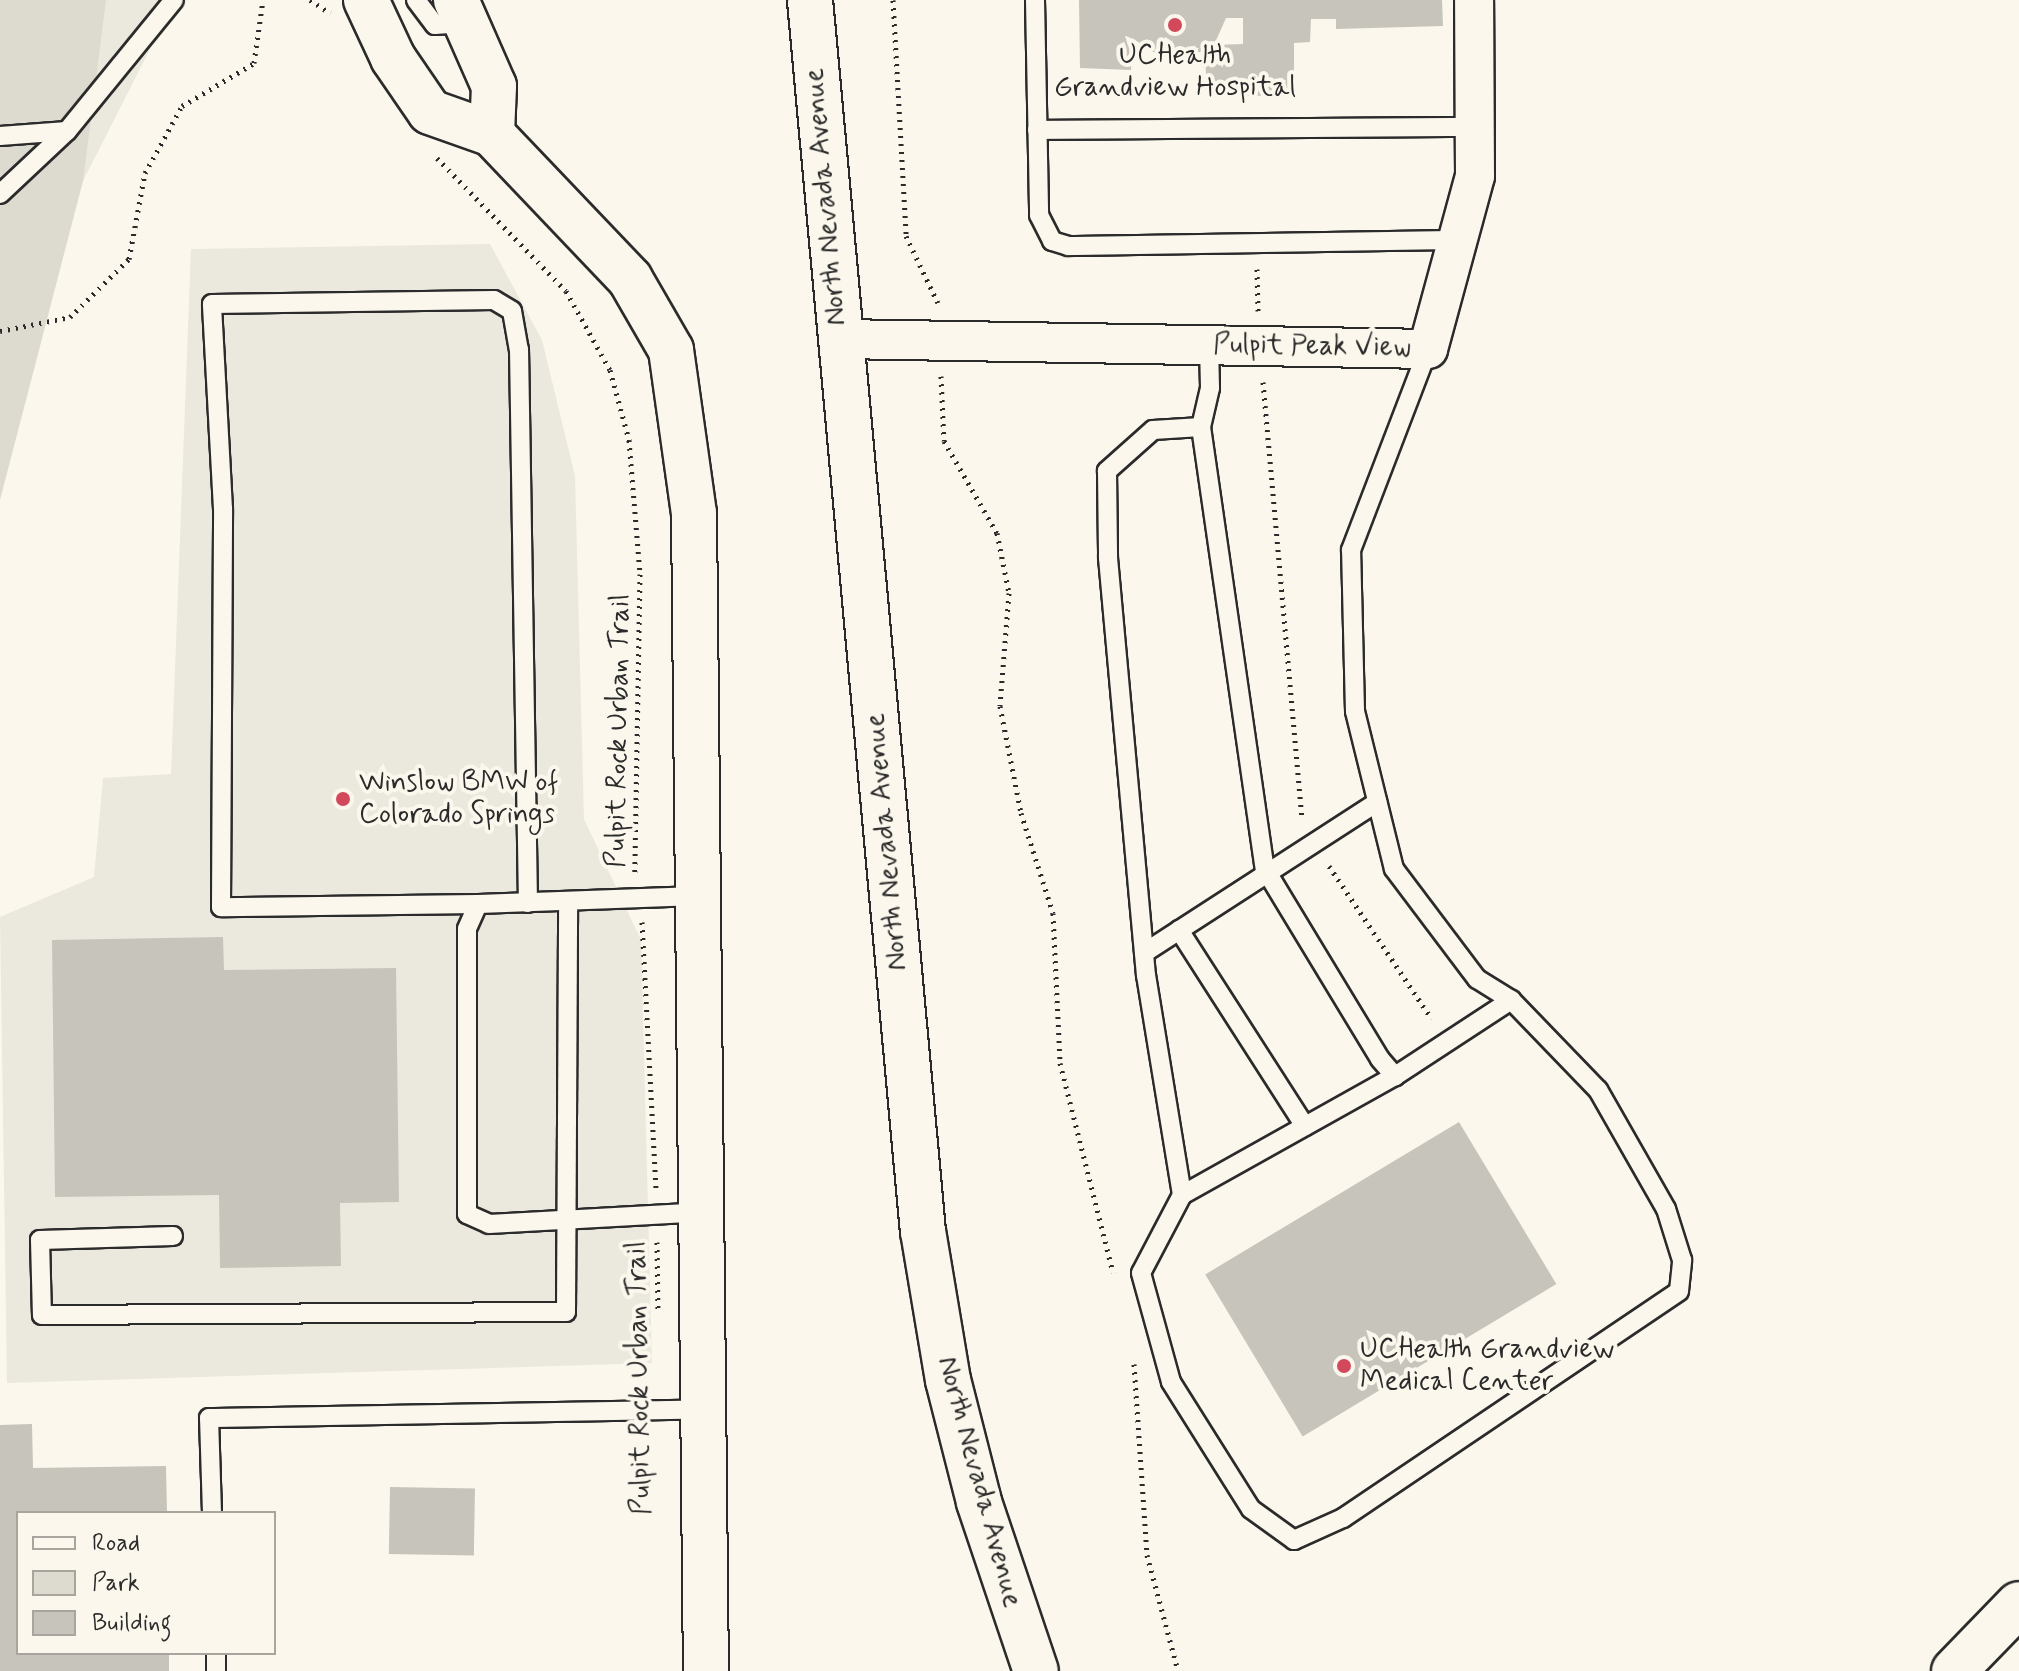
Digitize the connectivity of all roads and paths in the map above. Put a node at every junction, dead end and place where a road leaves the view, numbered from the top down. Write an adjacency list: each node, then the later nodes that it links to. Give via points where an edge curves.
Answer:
1 (174, 0): 13 (lane)
2 (263, 0): 21 (path, via 254,63 182,106 145,173 129,259 70,317)
3 (310, 0): 9 (path)
4 (416, 0): 10 (lane, via 435,25)
5 (810, 0): 22 (main road, North Nevada Avenue)
6 (893, 0): 23 (path, via 906,236 934,285)
7 (1035, 0): 12 (lane)
8 (1474, 0): 11 (street, Pulpit Peak View)
9 (352, 9): 14 (main road, via 430,112)
10 (460, 12): 14 (main road, via 494,86)
11 (1476, 127): 12 (lane); 18 (street, Pulpit Peak View, via 1475,176)
12 (1037, 130): 19 (lane, via 1039,215 1052,241 1068,246)
13 (67, 131): 15 (lane); 17 (lane)
14 (492, 134): 32 (main road, via 630,279 671,350 694,513)
15 (0, 136)
16 (430, 152): 33 (path, Pulpit Rock Urban Trail, via 566,291 610,370 629,440 640,574 633,845)
17 (0, 194)
18 (1458, 240): 19 (lane); 25 (street, Pulpit Peak View)
19 (1255, 243): 20 (path)
20 (1259, 324)
21 (0, 331)
22 (840, 339): 23 (street, Pulpit Peak View); 56 (main road, North Nevada Avenue, via 923,1231 952,1396 1002,1576)
23 (942, 341): 24 (street, Pulpit Peak View); 48 (path, via 944,441 997,533 1009,593 1000,706 1021,813 1053,913 1060,1063)
24 (1209, 346): 25 (street, Pulpit Peak View); 27 (lane, via 1210,388)
25 (1428, 349): 28 (lane, via 1351,550 1355,711)
26 (1261, 368): 29 (path)
27 (1201, 427): 31 (lane); 38 (lane, via 1153,430 1107,471 1108,558)
28 (1377, 802): 31 (lane); 39 (lane, via 1394,869 1477,979)
29 (1303, 823)
30 (1329, 866): 40 (path)
31 (1268, 872): 37 (lane); 41 (lane)
32 (698, 896): 33 (lane); 44 (main road)
33 (639, 898): 34 (lane); 45 (path, Pulpit Rock Urban Trail)
34 (568, 901): 35 (lane); 46 (lane)
35 (528, 903): 36 (lane); 36 (lane, via 519,349 512,311 494,300 212,304 223,509 221,907)
36 (478, 904): 46 (lane, via 467,929 467,1214 489,1224)
37 (1179, 930): 38 (lane); 42 (lane)
38 (1144, 953): 43 (lane)
39 (1511, 1000): 41 (lane); 43 (lane, via 1598,1090 1666,1209 1682,1260 1679,1291 1343,1518 1294,1540 1251,1509 1171,1382 1141,1273)
40 (1433, 1020)
41 (1395, 1076): 42 (lane)
42 (1305, 1126): 43 (lane)
43 (1182, 1195)
44 (701, 1212): 45 (lane); 51 (main road)
45 (657, 1215): 46 (lane); 49 (path, Pulpit Rock Urban Trail)
46 (565, 1220): 47 (lane, via 566,1312 42,1315 40,1240)
47 (173, 1236)
48 (1113, 1276)
49 (659, 1327)
50 (1132, 1352): 57 (path, via 1147,1555)
51 (703, 1409): 52 (lane, via 209,1418); 55 (main road)
52 (212, 1511)
53 (2019, 1604): 54 (main road)
54 (1963, 1662)
55 (706, 1671)
56 (1036, 1671)
57 (1178, 1671)

